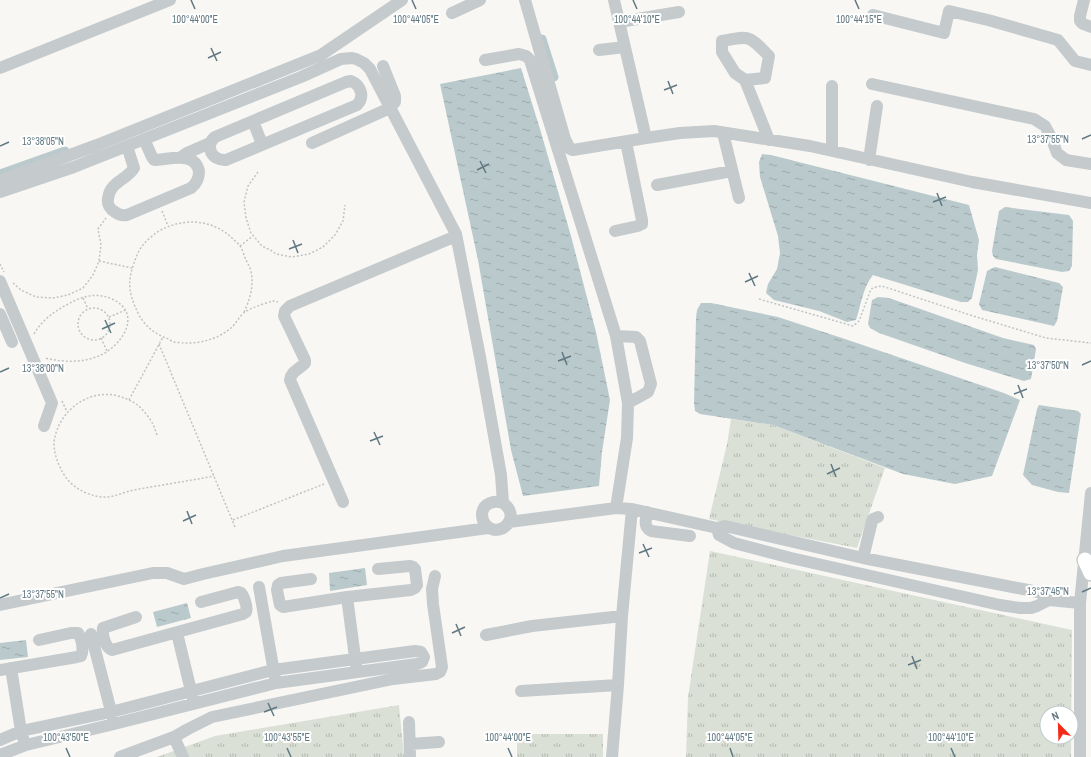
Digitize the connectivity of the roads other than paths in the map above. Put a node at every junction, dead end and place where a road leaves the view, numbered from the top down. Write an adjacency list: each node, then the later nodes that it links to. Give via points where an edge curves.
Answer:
1 (170, 0): 17 (street)
2 (402, 0): 40 (street, via 321,55 98,145)
3 (480, 0): 7 (street)
4 (524, 0): 30 (street, via 570,149)
5 (614, 0): 10 (street)
6 (1084, 0): 11 (street, via 1080,21)
7 (452, 12)
8 (679, 12): 10 (street)
9 (873, 15): 15 (street, via 944,33 950,11 1058,40 1075,61)
10 (619, 22): 12 (street)
11 (1091, 27)
12 (625, 47): 13 (street); 27 (street)
13 (600, 50)
14 (485, 60): 49 (street, via 519,54 530,60)
15 (1091, 65)
16 (383, 66): 24 (street, via 395,96 395,102)
17 (0, 68)
18 (301, 77): 22 (street); 24 (street, via 341,59 356,59 370,69); 28 (street)
19 (745, 80): 29 (street)
20 (872, 84): 38 (street, via 1034,119 1045,126 1057,153 1066,160)
21 (832, 86): 35 (street)
22 (310, 97): 25 (street); 33 (street, via 351,81 358,86 361,94 357,105)
23 (877, 106): 37 (street)
24 (390, 108): 32 (street); 46 (street)
25 (253, 121): 31 (street, via 215,137); 33 (street)
26 (723, 133): 27 (street, via 680,133); 29 (street); 39 (street)
27 (646, 138): 30 (street)
28 (144, 139): 34 (street); 36 (street, via 154,160)
29 (769, 140): 35 (street)
30 (626, 142): 45 (street, via 642,224)
31 (210, 143): 33 (street, via 214,156 221,160); 36 (street)
32 (312, 143)
33 (262, 144)
34 (126, 146): 36 (street, via 134,168 110,190 108,196 112,210 125,216 191,188 197,182 197,166); 42 (street)
35 (832, 151): 37 (street)
36 (181, 157)
37 (869, 160): 44 (street, via 972,182)
38 (1091, 164)
39 (732, 171): 41 (street); 43 (street)
40 (0, 181)
41 (657, 185)
42 (0, 192)
43 (739, 198)
44 (1091, 203)
45 (615, 231)
46 (456, 236): 54 (street, via 290,306 285,311 284,316 305,360 290,380); 55 (street, via 501,475)
47 (3, 277): 52 (street, via 52,403)
48 (0, 314): 50 (street)
49 (616, 336): 51 (street); 51 (street, via 636,337 640,341 651,384 648,392)
50 (12, 342)
51 (628, 403): 56 (street, via 627,438)
52 (44, 426)
53 (1091, 493): 65 (street)
54 (343, 502)
55 (503, 503): 60 (street, via 509,509); 61 (street, via 494,501 483,510 482,520)
56 (616, 508): 57 (street); 60 (street)
57 (632, 509): 58 (street); 75 (street)
58 (647, 512): 62 (street); 63 (street, via 646,526 651,531)
59 (878, 517): 64 (street, via 872,521)
60 (509, 522): 61 (street, via 498,530)
61 (488, 528): 74 (street, via 283,556 186,579 163,572 153,572)
62 (717, 528): 64 (street, via 725,526); 71 (street, via 719,535 747,547 1000,605 1031,608)
63 (690, 536)
64 (863, 558): 71 (street, via 1038,592)
65 (1088, 567): 73 (street)
66 (378, 569): 70 (street, via 413,567 417,585 411,590)
67 (434, 576): 93 (street, via 432,589 442,667 440,672 392,679 212,718)
68 (311, 579): 70 (street, via 278,585 280,605 283,607)
69 (258, 587): 83 (street)
70 (347, 597): 81 (street)
71 (1049, 600): 73 (street)
72 (201, 602): 77 (street, via 238,592 244,595 246,610 243,614)
73 (1080, 604): 103 (street)
74 (0, 605)
75 (622, 616): 79 (street, via 532,626); 86 (street)
76 (136, 617): 77 (street, via 103,628 109,648 112,650)
77 (177, 633): 87 (street)
78 (91, 634): 90 (street)
79 (486, 635)
80 (39, 640): 82 (street, via 78,633 83,652 77,657)
81 (355, 659): 83 (street); 84 (street); 84 (street, via 418,651 424,657 419,663)
82 (5, 669): 92 (street)
83 (273, 670): 85 (street); 87 (street)
84 (357, 672): 85 (street)
85 (276, 683): 89 (street)
86 (618, 685): 88 (street); 102 (street)
87 (190, 691): 89 (street); 90 (street)
88 (521, 691)
89 (194, 704): 90 (street)
90 (112, 718): 92 (street); 96 (street)
91 (409, 722): 97 (street)
92 (21, 731): 94 (street); 96 (street)
93 (174, 737): 99 (street); 100 (street)
94 (0, 740)
95 (440, 742): 97 (street)
96 (26, 744): 98 (street)
97 (410, 744): 101 (street)
98 (0, 755)
99 (120, 757)
100 (182, 757)
101 (410, 757)
102 (612, 757)
103 (1080, 757)

